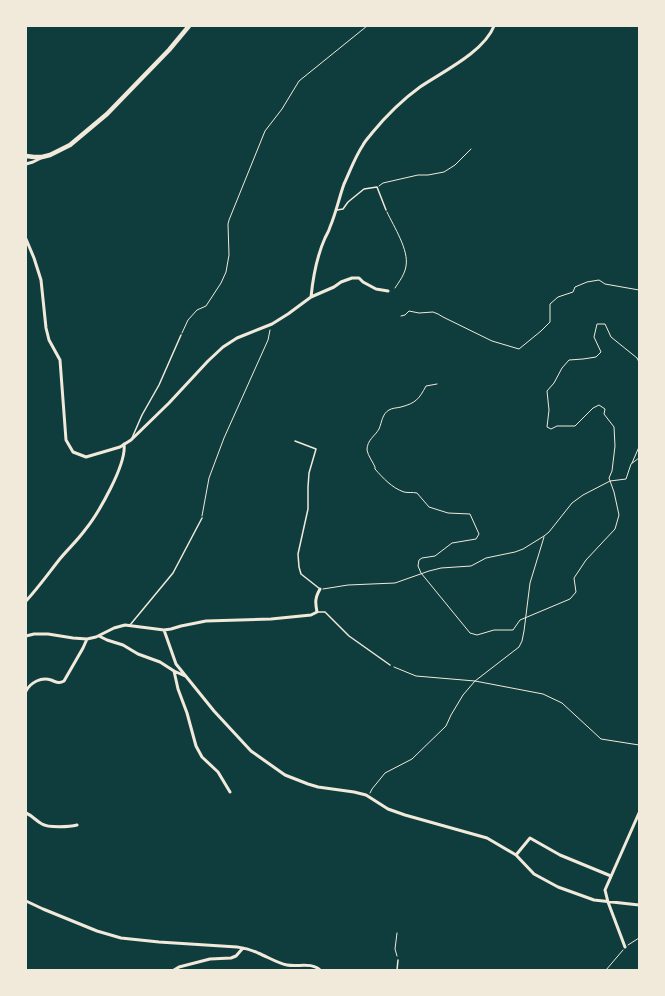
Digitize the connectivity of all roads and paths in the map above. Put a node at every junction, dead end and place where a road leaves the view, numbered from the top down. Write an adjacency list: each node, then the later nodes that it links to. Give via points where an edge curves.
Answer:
1 (189, 26): 6 (main road, via 108,114 70,145)
2 (367, 26): 18 (path, via 299,81 265,131 229,220 229,256 226,272 206,306 192,315)
3 (494, 26): 9 (street, via 488,37 476,49 420,87 381,123 363,144 356,157)
4 (471, 149): 8 (path, via 444,172 418,175 383,183)
5 (26, 156): 6 (main road)
6 (42, 157): 7 (street)
7 (26, 164)
8 (377, 187): 9 (lane, via 364,189 343,209); 10 (lane)
9 (336, 210): 15 (street, via 320,254)
10 (386, 210): 12 (path, via 407,258 406,267)
11 (26, 239): 23 (street, via 41,280 46,328 60,360 66,440 73,452 86,457)
12 (395, 288)
13 (639, 290): 16 (path, via 605,284 600,280 575,287 574,292 558,297 550,304 550,322 519,349 492,341 433,312 408,311)
14 (388, 291): 15 (street, via 372,287 359,278 352,278)
15 (311, 297): 17 (street)
16 (401, 316)
17 (272, 324): 21 (street, via 237,338 223,347); 28 (path, via 268,340 209,478)
18 (181, 335): 21 (lane)
19 (639, 362): 27 (path, via 610,337 605,324 598,324 594,336 601,352 596,357 569,360 547,391 547,426 551,429 557,426 575,426 599,405 605,409 604,414 614,427 615,446)
20 (437, 384): 30 (path, via 426,386 412,403 383,415 378,430 367,448 375,469 384,480 403,492 417,493 429,507 448,513 470,514 479,534 476,538 452,543 435,556 419,560)
21 (131, 440): 23 (street)
22 (295, 441): 31 (lane, via 316,449 309,473 308,509 298,554 301,574)
23 (124, 444): 32 (street, via 120,467 105,500 85,530)
24 (639, 447): 26 (path)
25 (639, 458): 26 (path)
26 (631, 464): 27 (path, via 626,478)
27 (610, 481): 29 (path, via 572,503); 34 (path, via 619,515 615,529 586,560 574,578 576,592 570,599)
28 (202, 518): 35 (lane, via 173,573)
29 (544, 536): 30 (path, via 523,549 486,558 471,566 441,568); 34 (path, via 530,583)
30 (421, 574): 31 (path, via 395,583); 34 (path, via 470,633 477,635 494,630 513,630 520,620)
31 (320, 589): 33 (street, via 316,597)
32 (26, 601)
33 (317, 612): 36 (street, via 311,615 276,618 206,621); 40 (lane, via 325,612 349,636)
34 (527, 616): 43 (path, via 519,647)
35 (130, 625): 36 (street); 38 (street, via 118,627)
36 (164, 630): 42 (street, via 176,664)
37 (26, 636): 39 (street, via 48,634)
38 (99, 636): 39 (street); 41 (street, via 160,662)
39 (87, 639): 44 (street, via 64,681 58,683 38,680)
40 (390, 665): 43 (path, via 416,676)
41 (174, 671): 42 (street); 46 (street, via 196,746 202,757 218,772)
42 (186, 677): 47 (street, via 252,751 285,775 318,787 354,792)
43 (474, 681): 45 (path, via 543,694 562,704 601,739); 47 (path, via 446,726 412,759 385,773 370,791)
44 (26, 691)
45 (639, 745)
46 (230, 792)
47 (370, 798): 51 (street, via 388,809 405,815 487,838)
48 (26, 813): 50 (street, via 43,826)
49 (639, 813): 52 (street)
50 (77, 825)
51 (516, 855): 52 (street, via 530,838 560,855); 54 (street, via 534,874 558,887 594,900)
52 (611, 876): 54 (street, via 605,890)
53 (26, 901): 59 (street, via 117,937)
54 (608, 902): 55 (street); 58 (street)
55 (639, 905)
56 (397, 933): 60 (path)
57 (639, 938): 58 (path)
58 (625, 947): 64 (path)
59 (243, 948): 61 (street, via 231,958 210,959); 62 (street, via 282,964 312,965)
60 (398, 960): 63 (lane)
61 (174, 970)
62 (320, 970)
63 (397, 970)
64 (606, 970)

